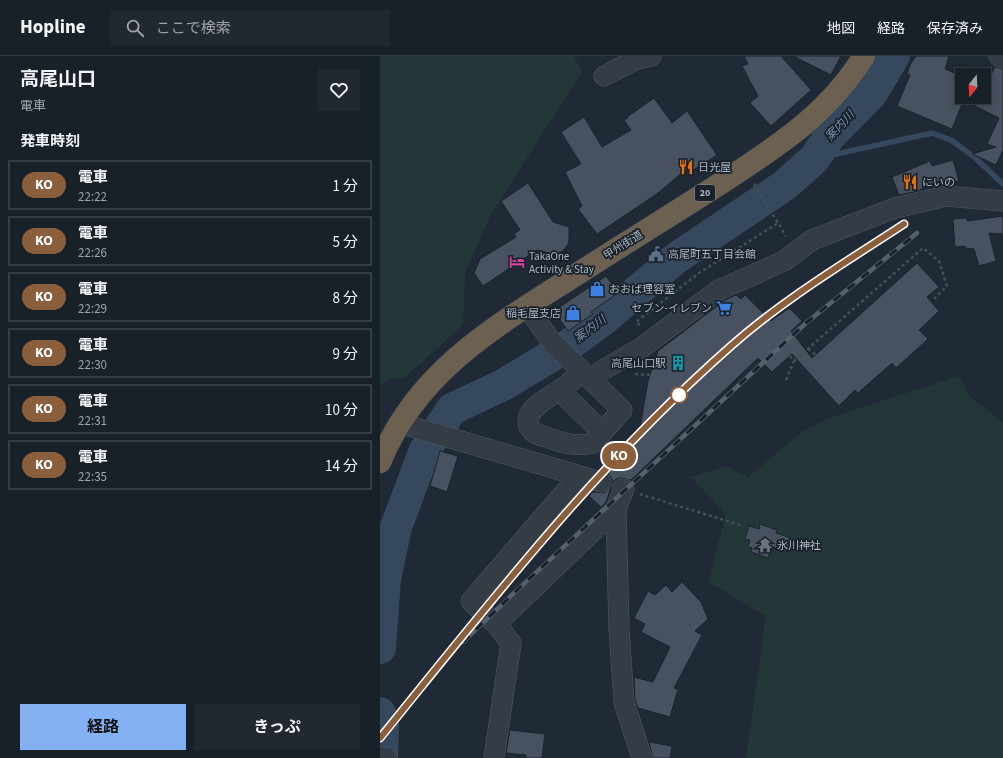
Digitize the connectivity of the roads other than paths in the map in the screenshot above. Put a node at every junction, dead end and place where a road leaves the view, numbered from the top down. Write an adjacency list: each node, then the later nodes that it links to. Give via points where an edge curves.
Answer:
1 (651, 56): 5 (street, via 637,59)
2 (864, 56): 7 (highway, 甲州街道 / 20, via 845,86 824,108 774,148)
3 (999, 56): 4 (street)
4 (1003, 58)
5 (604, 76)
6 (1003, 201): 9 (street, via 946,196 895,208 812,240 784,261 719,290 641,348)
7 (527, 307): 8 (street, via 552,342); 11 (highway, 甲州街道 / 20, via 469,346 433,379)
8 (579, 369): 10 (street); 12 (street, via 622,410)
9 (601, 371)
10 (559, 390): 12 (street); 12 (street, via 529,413 527,421 536,435 572,445 584,445 593,443)
11 (408, 426): 13 (highway, 甲州街道 / 20); 14 (street)
12 (602, 432)
13 (380, 462)
14 (579, 476): 15 (street); 18 (street, via 471,601)
15 (601, 482)
16 (623, 489): 17 (street)
17 (616, 509): 18 (street); 22 (street, via 619,630 624,702)
18 (496, 624): 21 (street, via 511,642)
19 (380, 757): 20 (street)
20 (387, 758)
21 (494, 758)
22 (642, 758)

